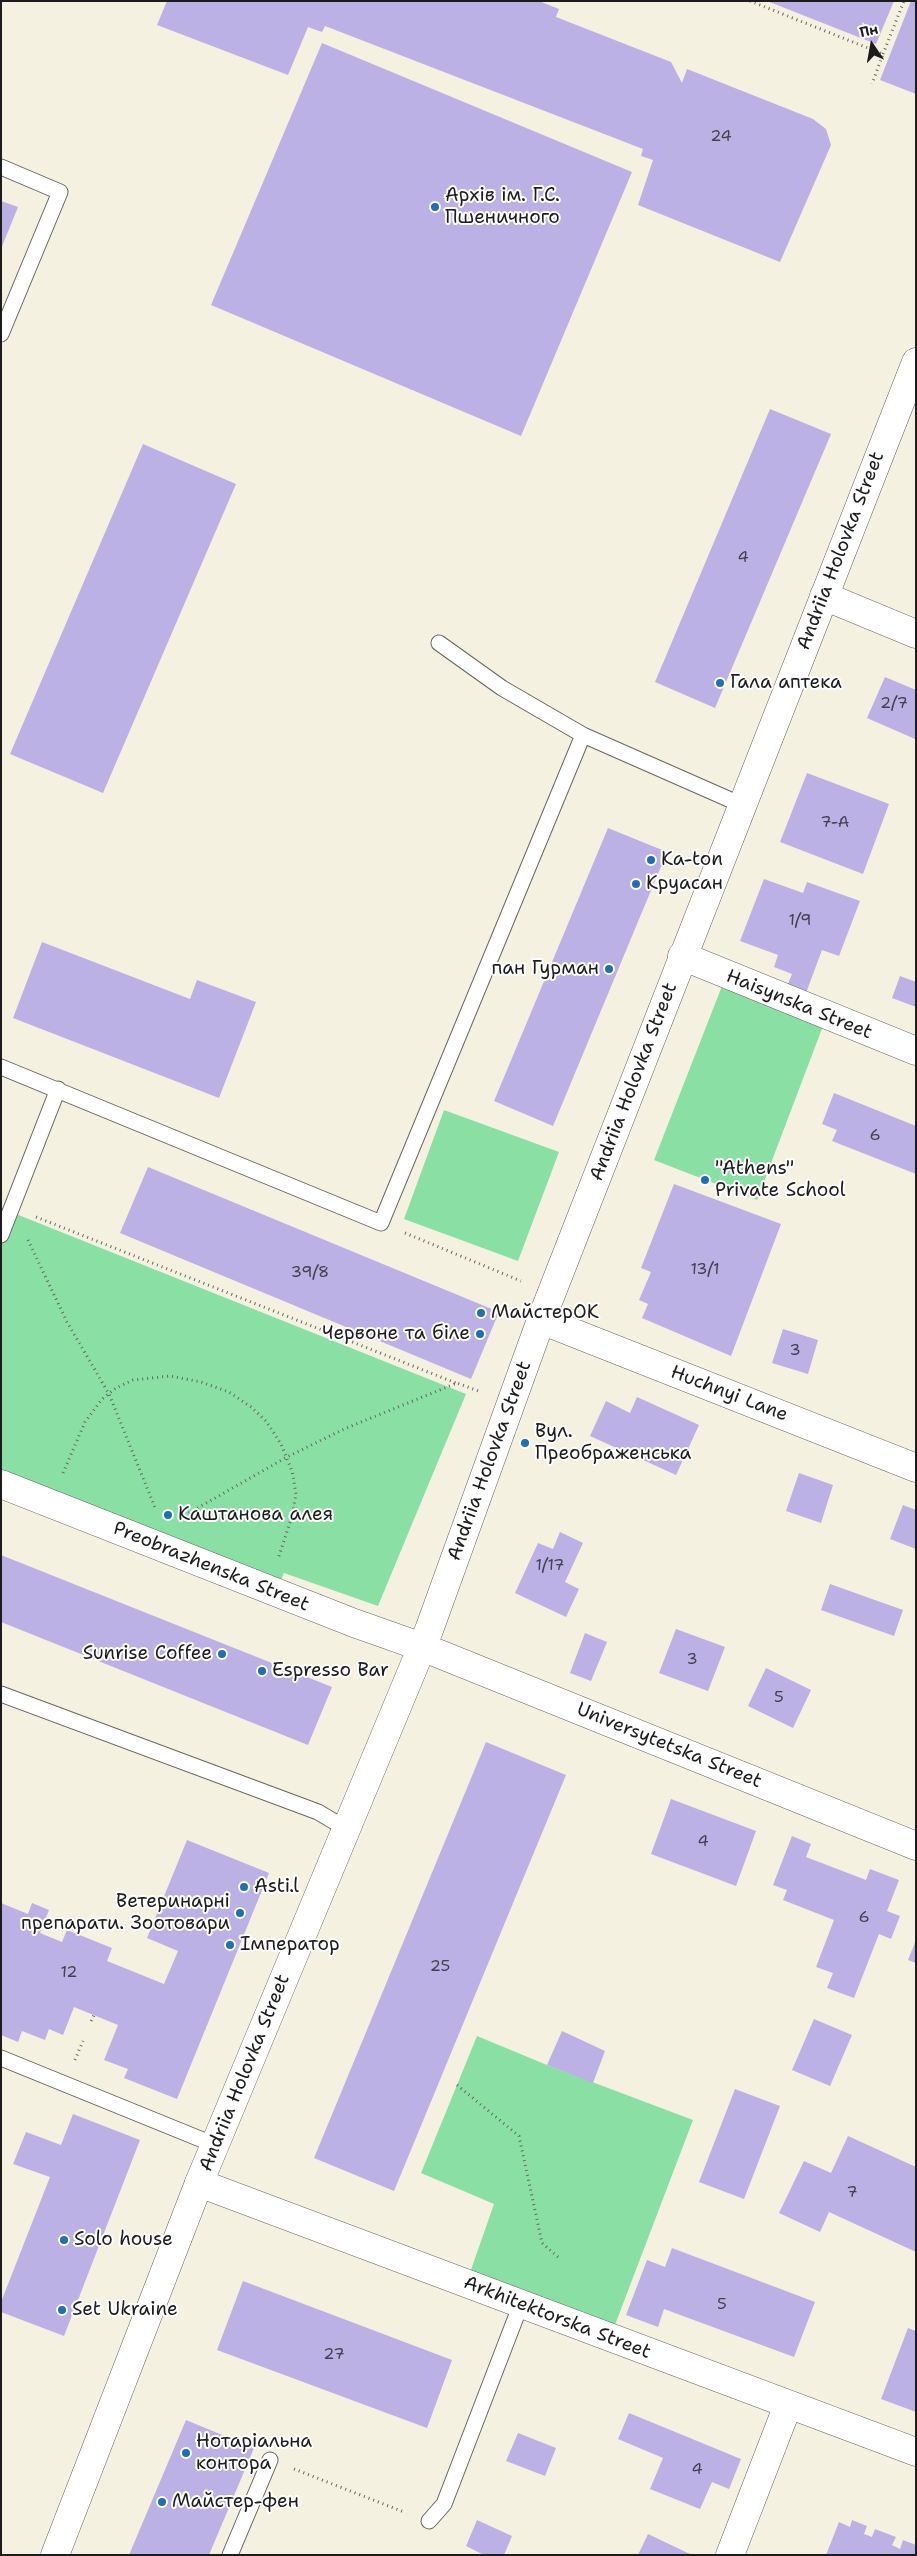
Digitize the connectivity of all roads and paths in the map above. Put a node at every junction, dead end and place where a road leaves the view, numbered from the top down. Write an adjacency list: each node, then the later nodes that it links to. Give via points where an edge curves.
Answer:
1 (750, 1): 3 (path)
2 (904, 1): 3 (path)
3 (883, 54): 4 (path)
4 (872, 84)
5 (1, 166): 6 (lane, via 60,192)
6 (1, 334)
7 (916, 362): 8 (street, Andriia Holovka Street)
8 (824, 596): 9 (street); 12 (street, Andriia Holovka Street)
9 (916, 634)
10 (439, 643): 11 (lane, via 502,688)
11 (583, 735): 12 (lane); 18 (lane)
12 (742, 805): 13 (street, Andriia Holovka Street)
13 (682, 956): 14 (street, Haisynska Street); 21 (street, Andriia Holovka Street)
14 (916, 1051)
15 (1, 1067): 16 (lane)
16 (58, 1089): 17 (lane); 18 (lane)
17 (12, 1208): 19 (lane); 22 (path); 24 (path, via 68,1322)
18 (381, 1223): 20 (path)
19 (1, 1235)
20 (527, 1283)
21 (542, 1320): 27 (street, Huchnyi Lane); 32 (street, Andriia Holovka Street)
22 (457, 1383): 23 (path); 25 (path, via 344,1429)
23 (481, 1392)
24 (109, 1394): 25 (path, via 133,1380 149,1377 170,1376 201,1382 229,1392 251,1407 266,1421); 26 (path, via 85,1422); 29 (path)
25 (287, 1457): 30 (path); 31 (path, via 296,1494)
26 (67, 1461)
27 (916, 1468)
28 (1, 1484): 32 (street, Preobrazhenska Street, via 345,1620)
29 (160, 1519)
30 (172, 1523)
31 (283, 1547)
32 (422, 1647): 34 (street, Andriia Holovka Street); 35 (street, Universytetska Street)
33 (1, 1694): 34 (lane, via 318,1812)
34 (345, 1828): 40 (street, Andriia Holovka Street)
35 (916, 1846)
36 (94, 2015): 37 (path)
37 (91, 2021)
38 (1, 2058): 40 (lane)
39 (457, 2085): 42 (path, via 519,2136 542,2243)
40 (215, 2145): 41 (street, Andriia Holovka Street)
41 (199, 2183): 43 (street, Arkhitektorska Street); 48 (street, Andriia Holovka Street)
42 (558, 2257)
43 (521, 2304): 44 (street, Arkhitektorska Street); 47 (lane, via 444,2504)
44 (788, 2405): 45 (street, Arkhitektorska Street); 50 (street)
45 (916, 2452)
46 (270, 2460): 47 (path); 49 (lane)
47 (429, 2521)
48 (55, 2555)
49 (230, 2555)
50 (730, 2555)

